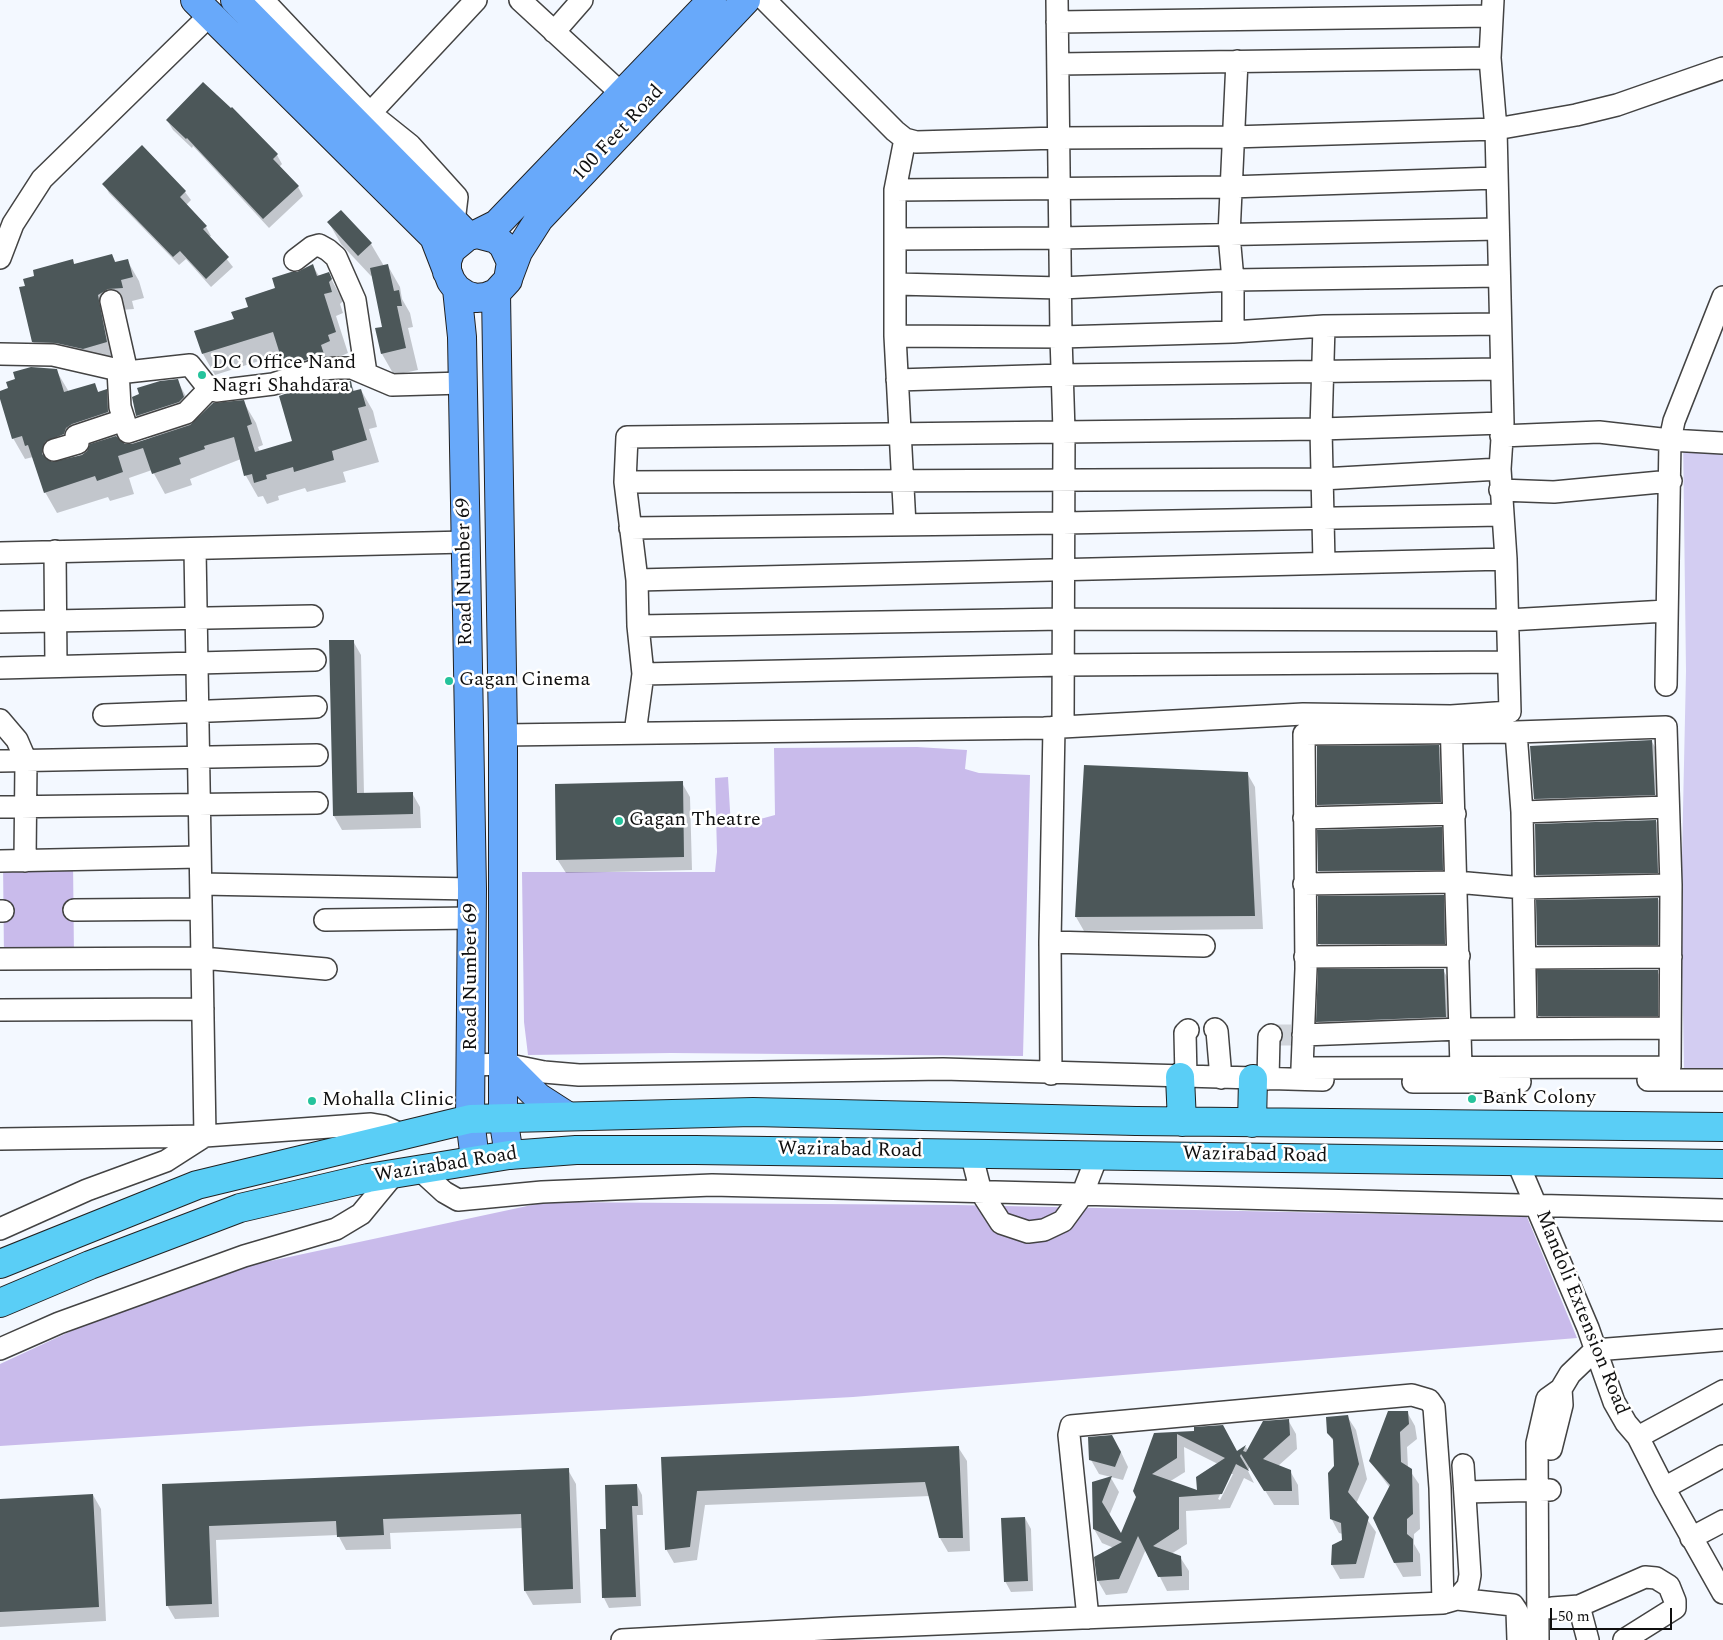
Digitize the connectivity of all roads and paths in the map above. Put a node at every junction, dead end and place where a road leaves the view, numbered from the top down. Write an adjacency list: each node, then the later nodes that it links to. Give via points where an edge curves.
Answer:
1 (235, 0): 19 (main road)
2 (263, 0): 19 (street)
3 (520, 0): 13 (street)
4 (582, 0): 13 (street)
5 (712, 0): 18 (main road, 100 Feet Road)
6 (746, 0): 40 (main road, 100 Feet Road, via 539,219)
7 (765, 0): 23 (street)
8 (1057, 0): 12 (street)
9 (468, 3): 19 (street)
10 (203, 8): 28 (street, via 42,179); 38 (main road, via 434,237)
11 (1492, 8): 12 (street); 14 (street)
12 (1057, 22): 16 (street)
13 (554, 32): 18 (street)
14 (1490, 58): 15 (street); 20 (street)
15 (1237, 61): 16 (street); 21 (street)
16 (1058, 64): 22 (street)
17 (1723, 68): 20 (street, via 1616,105)
18 (622, 94): 30 (main road, 100 Feet Road, via 497,224)
19 (364, 119): 30 (main road)
20 (1496, 129): 21 (street); 24 (street)
21 (1232, 137): 22 (street); 25 (street)
22 (1059, 138): 23 (street, via 930,143); 26 (street)
23 (905, 139): 27 (street)
24 (1496, 178): 25 (street); 29 (street)
25 (1230, 186): 26 (street); 31 (street)
26 (1060, 188): 27 (street); 32 (street)
27 (895, 190): 33 (street)
28 (6, 222): 34 (street)
29 (1498, 229): 31 (street); 36 (street)
30 (466, 231): 38 (main road, via 447,260); 40 (main road, via 487,235 503,245 511,262)
31 (1228, 235): 32 (street); 37 (street)
32 (1060, 238): 33 (street); 41 (street)
33 (896, 239): 39 (street)
34 (0, 258)
35 (295, 260): 52 (street, via 319,245 336,257 355,300)
36 (1499, 276): 37 (street); 44 (street)
37 (1233, 280): 41 (street); 46 (street)
38 (452, 281): 40 (main road, via 476,298 486,297); 56 (main road, Road Number 69, via 462,336)
39 (896, 284): 41 (street); 47 (street)
40 (502, 286): 110 (main road, Road Number 69)
41 (1061, 288): 48 (street)
42 (1723, 298): 63 (street, via 1674,422)
43 (111, 301): 51 (street)
44 (1500, 324): 45 (street); 50 (street)
45 (1324, 326): 46 (street); 53 (street)
46 (1233, 332): 48 (street)
47 (895, 336): 48 (street); 55 (street)
48 (1061, 337): 54 (street)
49 (0, 354): 51 (street, via 53,355)
50 (1501, 369): 53 (street); 60 (street)
51 (123, 371): 57 (street, via 190,365); 58 (street, via 120,408)
52 (366, 373): 56 (street, via 392,385); 57 (street, via 352,368 319,369 273,384 216,391)
53 (1322, 373): 54 (street); 59 (street)
54 (1062, 375): 55 (street); 61 (street)
55 (897, 380): 62 (street)
56 (463, 383): 78 (main road, Road Number 69)
57 (209, 389): 58 (street, via 186,413)
58 (126, 426): 65 (street, via 76,436 78,443)
59 (1321, 429): 60 (street); 61 (street); 69 (street)
60 (1502, 429): 63 (street, via 1599,432); 66 (street)
61 (1064, 431): 62 (street); 67 (street)
62 (900, 434): 68 (street); 71 (street, via 627,437)
63 (1670, 440): 64 (street); 70 (street)
64 (1723, 443)
65 (54, 450)
66 (1500, 469): 69 (street); 72 (street)
67 (1064, 478): 68 (street); 69 (street); 75 (street)
68 (902, 479): 71 (street); 76 (street)
69 (1322, 479): 74 (street)
70 (1671, 481): 72 (street, via 1554,492); 86 (street)
71 (625, 482): 77 (street)
72 (1500, 490): 73 (street)
73 (1501, 515): 74 (street); 82 (street)
74 (1323, 518): 75 (street); 83 (street)
75 (1064, 524): 76 (street); 84 (street)
76 (904, 525): 77 (street)
77 (630, 528): 85 (street)
78 (466, 542): 79 (street); 131 (main road, Road Number 69)
79 (195, 548): 80 (street); 88 (street)
80 (55, 551): 81 (street); 90 (street)
81 (0, 553)
82 (1506, 559): 83 (street); 91 (street)
83 (1324, 563): 84 (street)
84 (1063, 569): 85 (street); 89 (street)
85 (637, 580): 93 (street)
86 (1666, 611): 91 (street); 101 (street)
87 (312, 616): 88 (street)
88 (196, 617): 90 (street); 96 (street)
89 (1063, 619): 91 (street); 93 (street); 97 (street)
90 (55, 620): 92 (street); 98 (street)
91 (1508, 620): 95 (street)
92 (0, 622)
93 (638, 626): 100 (street)
94 (315, 660): 96 (street)
95 (1508, 662): 97 (street); 106 (street, via 1510,712)
96 (197, 663): 98 (street); 103 (street)
97 (1063, 665): 100 (street); 107 (street)
98 (56, 666): 99 (street)
99 (0, 668)
100 (644, 674): 109 (street)
101 (1666, 685)
102 (316, 707): 103 (street)
103 (198, 711): 104 (street); 112 (street)
104 (104, 715)
105 (0, 720): 114 (street, via 17,740)
106 (1452, 724): 107 (street, via 1303,714); 108 (street); 121 (street); 122 (street, via 1304,734)
107 (1058, 727): 109 (street); 136 (street)
108 (1516, 732): 119 (street, via 1666,727); 120 (street)
109 (635, 733): 110 (street)
110 (503, 735): 153 (main road, Road Number 69)
111 (317, 756): 112 (street)
112 (199, 757): 114 (street); 116 (street)
113 (0, 761): 114 (street)
114 (26, 761): 117 (street)
115 (317, 802): 116 (street)
116 (200, 805): 117 (street); 123 (street)
117 (25, 806): 118 (street); 125 (street)
118 (0, 807)
119 (1667, 807): 120 (street); 129 (street)
120 (1522, 812): 130 (street)
121 (1455, 814): 122 (street); 126 (street)
122 (1304, 818): 128 (street)
123 (200, 857): 125 (street); 127 (street)
124 (0, 861): 125 (street)
125 (25, 861)
126 (1456, 882): 128 (street); 130 (street); 139 (street)
127 (201, 884): 131 (street); 132 (street)
128 (1304, 884): 138 (street)
129 (1671, 885): 130 (street); 140 (street)
130 (1524, 888): 142 (street)
131 (472, 889): 134 (main road, Road Number 69)
132 (201, 909): 133 (street); 141 (street)
133 (74, 910)
134 (471, 918): 135 (street); 154 (main road, Road Number 69)
135 (325, 920)
136 (1050, 942): 137 (street); 156 (street)
137 (1204, 946)
138 (1306, 956): 139 (street); 152 (street)
139 (1459, 956): 150 (street)
140 (1671, 957): 142 (street); 148 (street)
141 (202, 958): 143 (street); 144 (street); 145 (street)
142 (1525, 958): 147 (street)
143 (0, 959)
144 (326, 969)
145 (203, 1009): 146 (street); 168 (street)
146 (0, 1010)
147 (1526, 1028): 148 (street); 150 (street)
148 (1670, 1028): 155 (street, via 1670,1068)
149 (1214, 1029): 158 (street, via 1217,1031)
150 (1460, 1029): 152 (street); 155 (street)
151 (1188, 1030): 157 (street, via 1185,1033)
152 (1289, 1035): 155 (street, via 1302,1068); 159 (street, via 1269,1037); 160 (street, via 1294,1040)
153 (504, 1064): 154 (street); 156 (street, via 578,1075 943,1069); 162 (main road, via 538,1097); 163 (main road, Road Number 69)
154 (472, 1065): 164 (main road, Road Number 69)
155 (1462, 1068)
156 (1051, 1074): 157 (street)
157 (1183, 1077): 158 (street); 165 (highway)
158 (1221, 1078): 159 (street)
159 (1260, 1079): 160 (street); 166 (highway)
160 (1294, 1079): 161 (street, via 1462,1083)
161 (1723, 1080)
162 (566, 1116): 163 (highway, Wazirabad Road); 165 (highway, Wazirabad Road, via 753,1112)
163 (503, 1118): 164 (highway, Wazirabad Road); 173 (main road, Road Number 69)
164 (470, 1119): 169 (highway, Wazirabad Road); 174 (main road, Road Number 69)
165 (1182, 1122): 166 (highway, Wazirabad Road)
166 (1252, 1123): 167 (highway, Wazirabad Road)
167 (1723, 1127)
168 (206, 1136): 169 (street, via 371,1124); 170 (street); 182 (street, via 166,1161 87,1190)
169 (405, 1136): 183 (highway, Wazirabad Road, via 197,1185)
170 (0, 1139)
171 (971, 1153): 172 (highway, Wazirabad Road); 173 (highway, Wazirabad Road, via 586,1150); 178 (street)
172 (1098, 1154): 175 (highway, Wazirabad Road); 179 (street)
173 (509, 1155): 174 (highway, Wazirabad Road)
174 (475, 1160): 177 (highway, Wazirabad Road)
175 (1517, 1161): 176 (highway, Wazirabad Road); 180 (street, Mandoli Extension Road)
176 (1723, 1164)
177 (407, 1172): 178 (street, via 458,1200 542,1192 712,1185); 184 (highway, Wazirabad Road, via 240,1208); 186 (street, via 361,1214 336,1229 244,1256 59,1323)
178 (981, 1192): 179 (street); 179 (street, via 1000,1223 1028,1232 1063,1222)
179 (1082, 1195): 180 (street)
180 (1537, 1205): 181 (street); 187 (street, Mandoli Extension Road)
181 (1723, 1210)
182 (0, 1229)
183 (0, 1264)
184 (0, 1303)
185 (1723, 1340): 187 (street)
186 (0, 1349)
187 (1595, 1350): 189 (street, Mandoli Extension Road, via 1614,1402); 193 (street, via 1570,1374 1561,1389 1562,1405)
188 (1723, 1391): 189 (street)
189 (1638, 1437): 192 (street, Mandoli Extension Road)
190 (1723, 1456): 192 (street)
191 (1463, 1465): 194 (street)
192 (1664, 1488): 196 (street, Mandoli Extension Road)
193 (1544, 1490): 194 (street); 200 (street); 204 (street)
194 (1465, 1492): 198 (street, via 1470,1575 1468,1586)
195 (1723, 1521): 196 (street)
196 (1692, 1538): 197 (street, Mandoli Extension Road)
197 (1723, 1593)
198 (1450, 1601): 201 (street); 201 (street, via 1434,1407 1429,1400 1412,1395 1071,1426 1069,1435); 203 (street, via 1513,1606 1517,1611)
199 (1579, 1606): 200 (street); 206 (street); 207 (street, via 1645,1577 1656,1578 1670,1586 1676,1601 1675,1608)
200 (1552, 1608): 205 (street)
201 (1088, 1618): 202 (street)
202 (622, 1640)
203 (1518, 1640)
204 (1538, 1640)
205 (1552, 1640)
206 (1588, 1640)
207 (1624, 1640)

